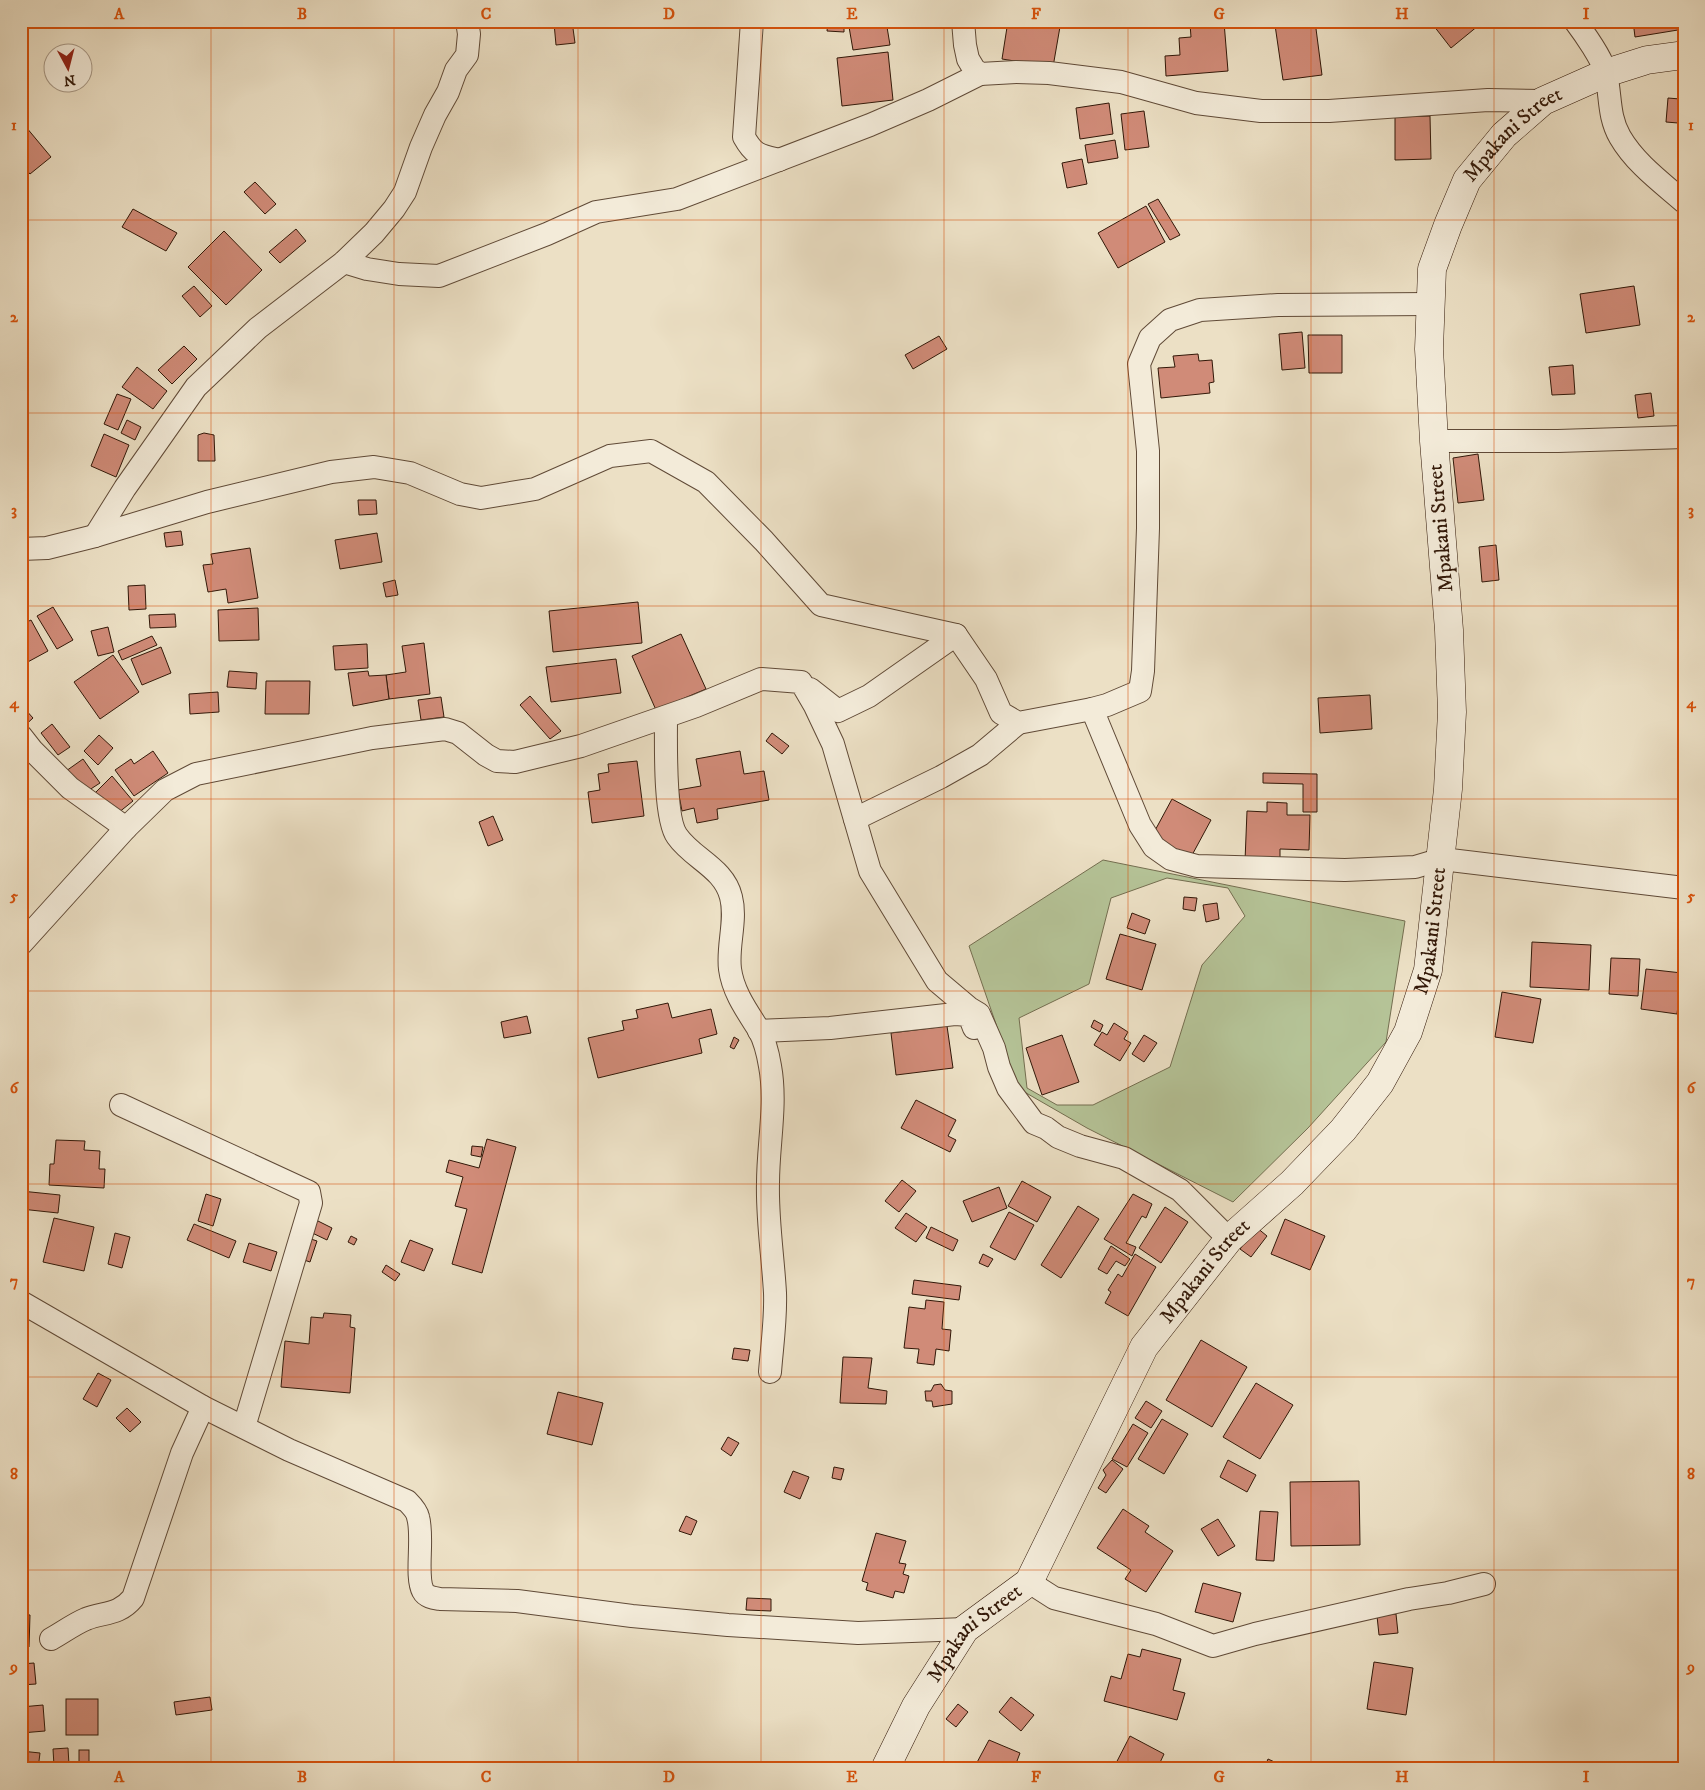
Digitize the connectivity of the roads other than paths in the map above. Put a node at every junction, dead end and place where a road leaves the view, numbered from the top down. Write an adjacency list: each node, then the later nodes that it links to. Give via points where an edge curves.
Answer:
1 (467, 21): 11 (street, via 467,55 456,70 435,115 405,192 374,233)
2 (752, 21): 9 (street, via 744,137 758,155)
3 (963, 21): 7 (street, via 968,60)
4 (1575, 21): 6 (street)
5 (1684, 55): 6 (street, Mpakani Street, via 1647,60)
6 (1606, 72): 8 (street, Mpakani Street); 10 (street, via 1611,117 1620,137 1635,159)
7 (980, 74): 8 (street, via 1049,73 1121,82 1196,103 1261,111 1329,111 1488,100); 9 (street, via 870,125)
8 (1543, 101): 12 (street, Mpakani Street, via 1504,135 1467,180 1432,269)
9 (779, 160): 11 (street, via 677,198 596,212 439,276 399,274)
10 (1684, 202)
11 (344, 262): 15 (street, via 258,328 196,387)
12 (1431, 304): 14 (street, Mpakani Street); 19 (street, via 1278,305 1200,310 1170,320 1150,338 1139,364 1148,451 1140,691)
13 (1684, 438): 14 (street)
14 (1434, 441): 25 (street, Mpakani Street, via 1452,712)
15 (95, 536): 16 (street, via 47,548); 17 (street, via 207,502 331,472 374,467 410,472 460,494 481,498 535,489 610,456 651,450 706,482 821,605)
16 (21, 549)
17 (956, 635): 18 (street, via 869,696 838,711); 21 (street, via 986,679 1001,714)
18 (800, 682): 20 (street, via 761,678); 23 (street, via 833,744)
19 (1092, 708): 21 (street); 25 (street, via 1140,825 1154,847 1172,859 1197,866 1346,870 1415,866)
20 (666, 716): 24 (street, via 581,746 515,762 497,761 458,733 445,729 372,738 196,774 165,790); 28 (street, via 667,783 672,826 677,836 728,885 732,900 730,969 735,988)
21 (1018, 723): 23 (street, via 980,755 941,778)
22 (21, 736): 24 (street, via 70,788)
23 (855, 819): 31 (street, via 870,871 937,981 979,1014 1008,1088 1034,1123 1058,1138 1124,1158 1180,1190)
24 (126, 828): 27 (street)
25 (1442, 858): 26 (street); 31 (street, Mpakani Street, via 1428,970 1408,1032 1380,1083 1343,1130 1292,1183)
26 (1684, 888)
27 (21, 944)
28 (759, 1031): 30 (street, via 969,1015 1000,1095); 33 (street, via 766,1046 773,1097 768,1184 775,1295)
29 (121, 1104): 35 (street, via 309,1192 311,1203)
30 (1036, 1136)
31 (1229, 1238): 36 (street, Mpakani Street, via 1144,1346)
32 (21, 1302): 34 (street)
33 (770, 1372)
34 (203, 1407): 35 (street); 39 (street, via 182,1453 133,1598 126,1606 86,1619)
35 (244, 1427): 38 (street, via 407,1501 418,1515 422,1543 421,1582 424,1592 430,1597 517,1601 642,1617 808,1630 858,1633)
36 (1029, 1582): 37 (street, via 1054,1598 1156,1624 1213,1646); 38 (street, Mpakani Street)
37 (1484, 1584)
38 (966, 1630): 40 (street, Mpakani Street, via 916,1706)
39 (51, 1640)
40 (885, 1769)

